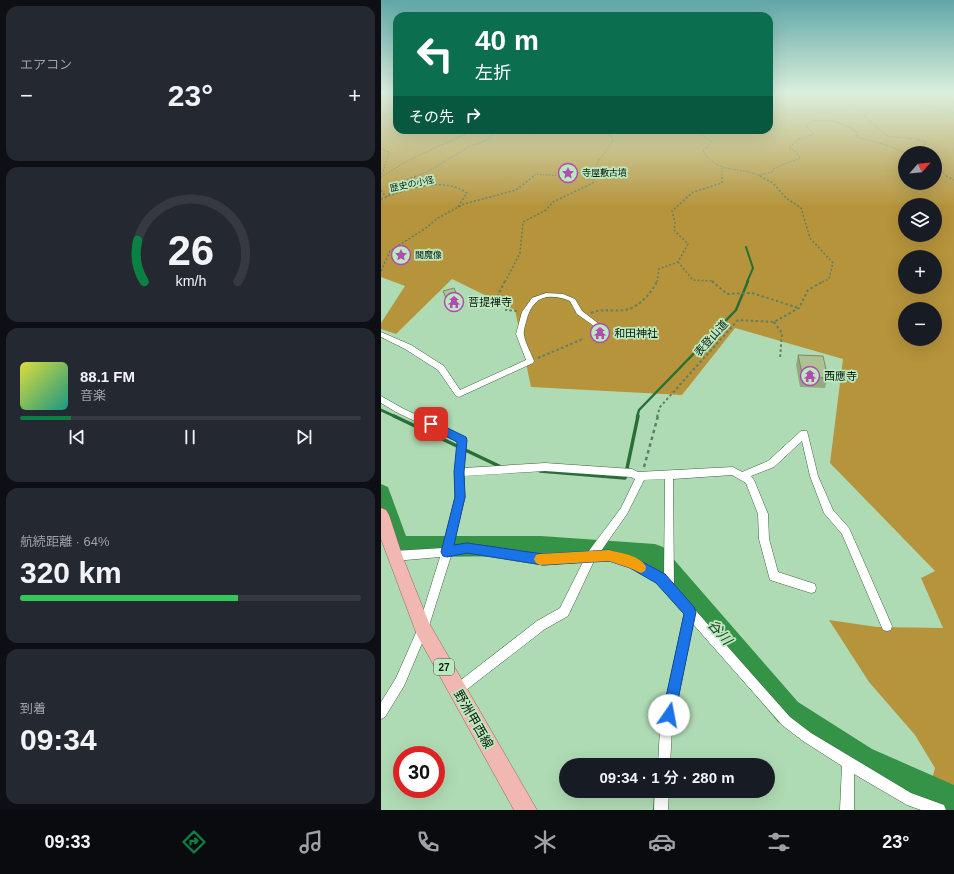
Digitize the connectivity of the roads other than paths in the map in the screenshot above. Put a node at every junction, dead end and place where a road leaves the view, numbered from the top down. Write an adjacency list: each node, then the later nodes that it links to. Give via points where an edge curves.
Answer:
1 (596, 324): 2 (street, via 579,312 573,300 563,296 546,295 534,299 525,312 520,334 530,361 459,394 441,368 409,347)
2 (381, 334)
3 (381, 399): 4 (street, via 462,440)
4 (459, 472): 6 (street, via 545,467 632,473); 9 (street, via 460,497)
5 (669, 474): 6 (street); 7 (street, via 733,471); 13 (street)
6 (641, 476): 11 (street, via 623,511)
7 (742, 476): 12 (street, via 750,480 763,514 764,539 774,576); 15 (street, via 771,464 804,433 814,476 829,513 846,532)
8 (381, 515): 10 (main road, 野洲甲西線 / 27)
9 (447, 552): 10 (street); 11 (street, via 467,548 543,560); 16 (street)
10 (394, 556): 16 (main road, 野洲甲西線 / 27)
11 (591, 556): 13 (street, via 609,555 633,563 660,578); 17 (street, via 564,612 541,625)
12 (811, 588)
13 (669, 589): 14 (street)
14 (690, 612): 19 (street, via 666,729); 20 (street, via 786,721)
15 (887, 626)
16 (423, 629): 17 (main road, 野洲甲西線 / 27); 18 (street, via 399,682)
17 (457, 690): 22 (main road, 野洲甲西線 / 27)
18 (381, 713)
19 (664, 758)
20 (848, 762): 24 (street); 25 (street, via 907,798)
21 (662, 798): 23 (street)
22 (526, 810)
23 (661, 810)
24 (847, 810)
25 (939, 810)

